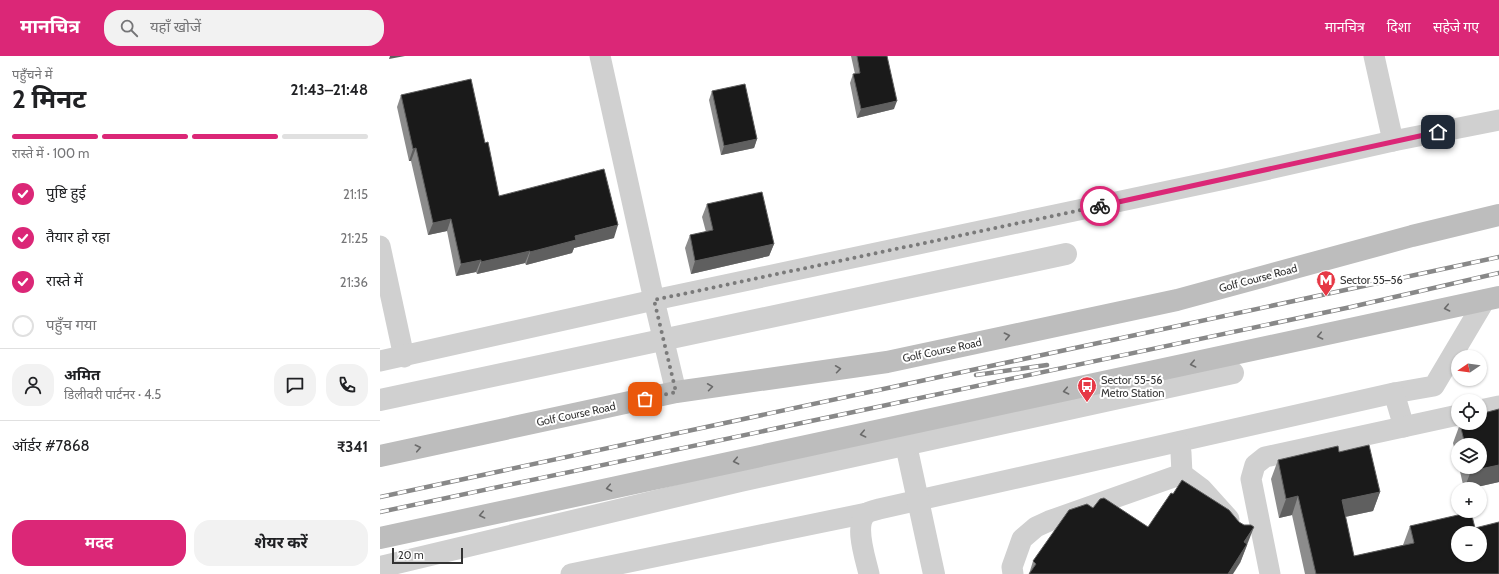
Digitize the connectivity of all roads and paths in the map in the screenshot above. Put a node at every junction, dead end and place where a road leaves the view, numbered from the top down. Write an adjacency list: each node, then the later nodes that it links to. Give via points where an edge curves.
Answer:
1 (600, 56): 9 (street)
2 (1374, 56): 4 (street)
3 (1499, 120): 4 (street)
4 (1393, 142): 9 (street, via 1225,180)
5 (1499, 216): 14 (main road, Golf Course Road, one-way to 5, via 887,362 1162,304 1412,236)
6 (380, 246): 11 (street)
7 (1066, 254): 10 (street)
8 (1492, 298): 15 (street, via 1434,386); 21 (main road, one-way to 21)
9 (654, 300): 10 (street); 11 (street)
10 (664, 339): 14 (street); 16 (street)
11 (404, 357): 12 (street)
12 (380, 361)
13 (1233, 373): 21 (street)
14 (676, 392): 23 (main road, Golf Course Road, one-way to 14)
15 (1394, 393): 20 (street); 22 (street)
16 (380, 400)
17 (1499, 406): 18 (street)
18 (1487, 409)
19 (1451, 417): 20 (street)
20 (1404, 427): 34 (street, via 1265,457 1255,465 1251,479)
21 (904, 436): 25 (street); 28 (main road, one-way to 28, via 551,500); 29 (street, via 740,481)
22 (1179, 442): 24 (street); 25 (street)
23 (380, 456)
24 (1182, 474): 27 (street, via 1202,488); 33 (street, via 1036,527 1022,538 1012,567)
25 (917, 500): 26 (street); 32 (street)
26 (867, 513): 30 (street); 31 (street, via 860,530)
27 (1241, 532)
28 (380, 538)
29 (380, 567)
30 (571, 574)
31 (869, 574)
32 (934, 574)
33 (1013, 574)
34 (1270, 574)

